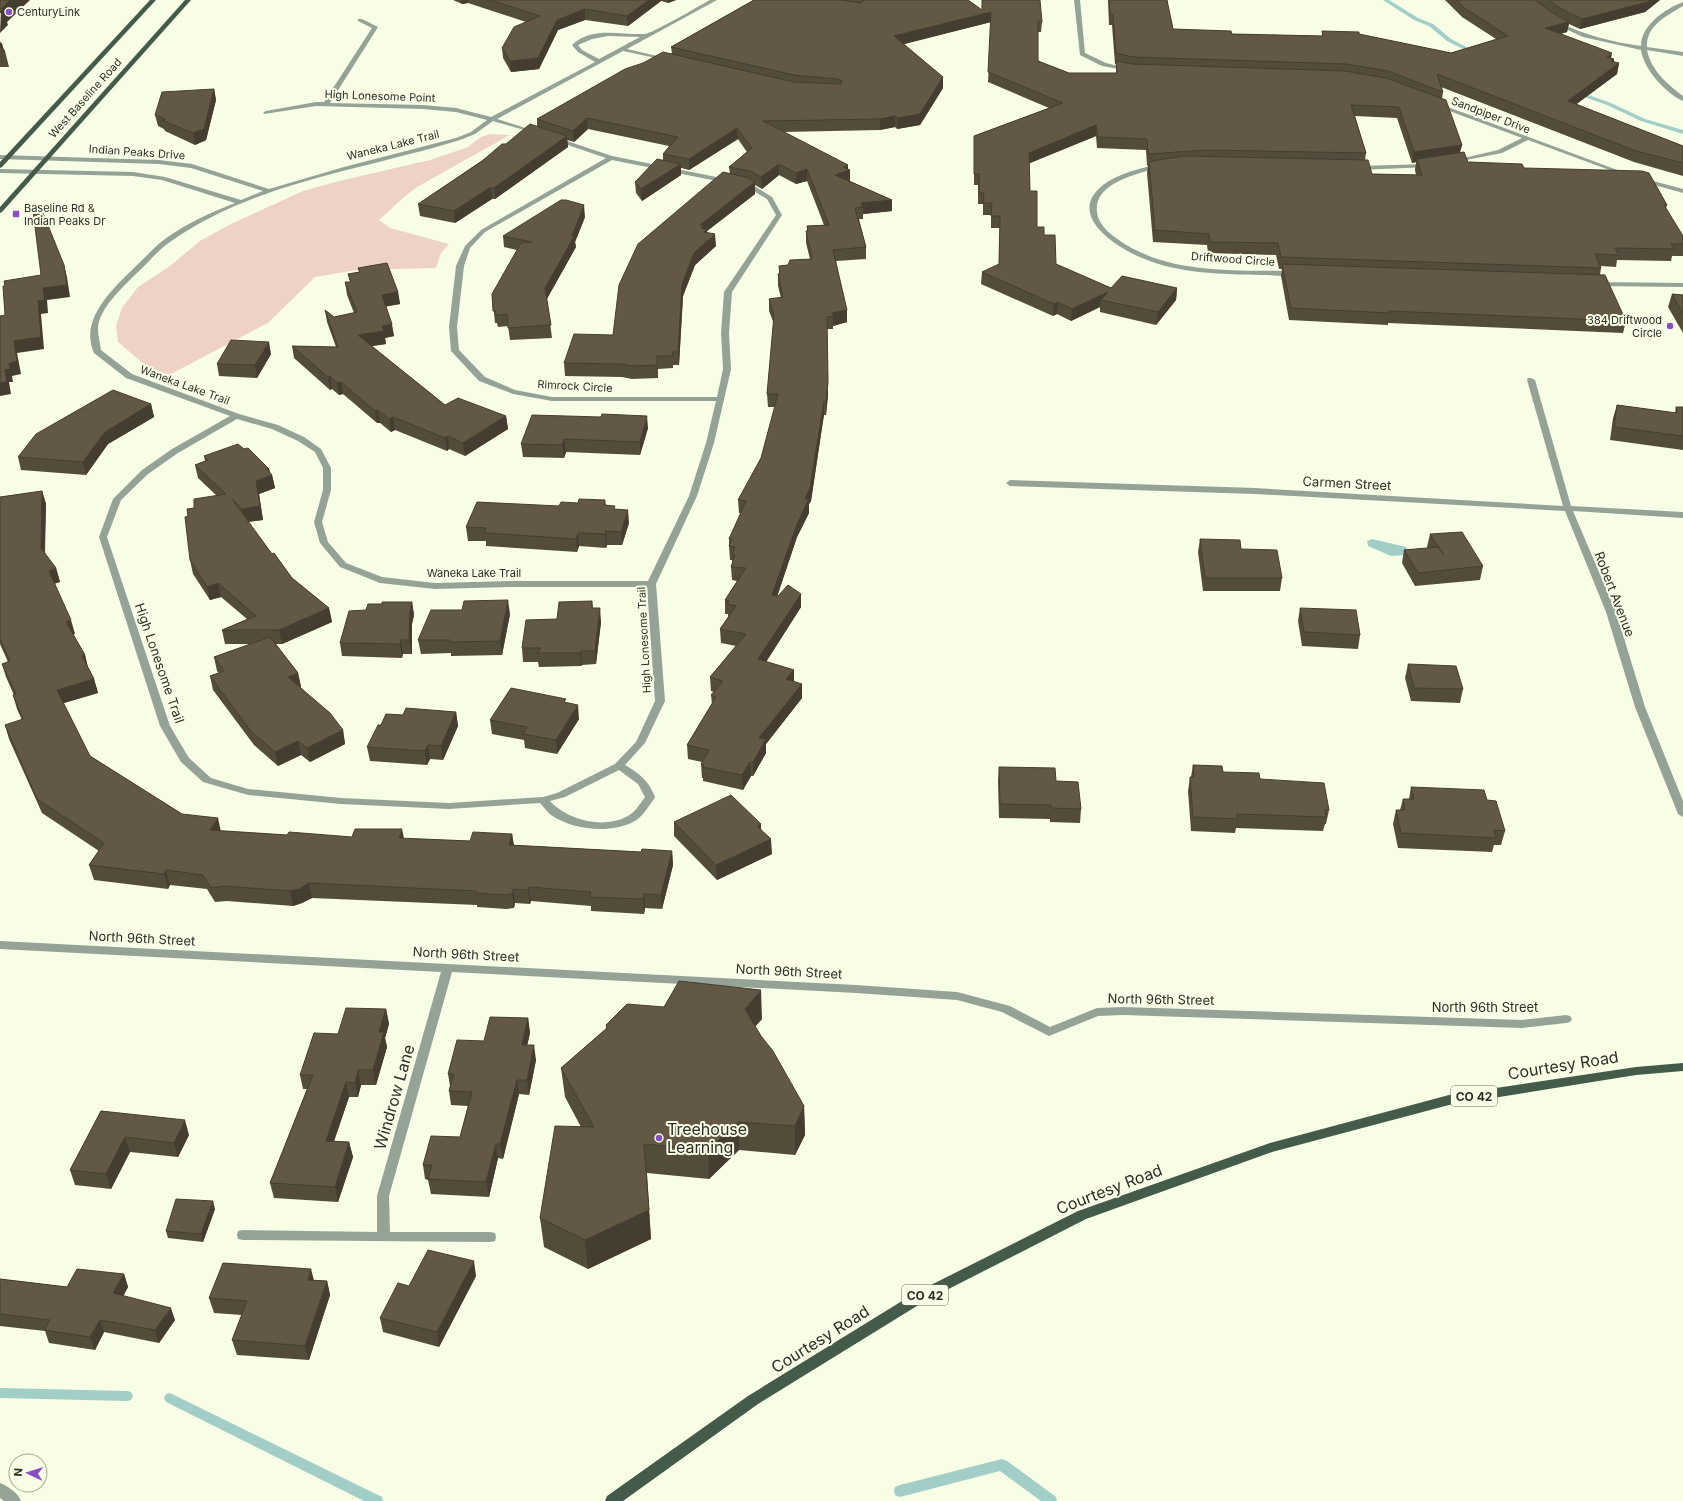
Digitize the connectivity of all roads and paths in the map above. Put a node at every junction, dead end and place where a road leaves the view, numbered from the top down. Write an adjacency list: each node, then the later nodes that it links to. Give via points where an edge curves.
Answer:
1 (153, 0): 22 (main road, West Baseline Road)
2 (188, 0): 23 (main road, West Baseline Road)
3 (714, 0): 8 (street, Waneka Lake Trail)
4 (1077, 0): 14 (street, via 1082,54 1101,64)
5 (1683, 4): 9 (street, via 1661,17 1648,32)
6 (1550, 19): 9 (street, via 1581,34)
7 (360, 20): 17 (street, via 375,26)
8 (646, 36): 10 (street, Waneka Lake Trail); 12 (street, Waneka Lake Trail, via 595,35 582,39 575,45 580,51)
9 (1643, 47): 11 (street); 15 (street, via 1654,73)
10 (621, 49): 12 (street, Waneka Lake Trail); 13 (street)
11 (1683, 54)
12 (598, 61): 19 (street, Waneka Lake Trail)
13 (674, 61)
14 (1132, 71)
15 (1683, 99)
16 (1430, 102): 20 (street, Sandpiper Drive)
17 (326, 104): 18 (street, High Lonesome Point); 19 (street, High Lonesome Point, via 423,107 456,110)
18 (266, 113)
19 (492, 118): 24 (street, High Lonesome Trail); 30 (street, Waneka Lake Trail, via 473,133 432,147 346,168)
20 (1526, 139): 27 (street, via 1500,152 1465,161); 31 (street, Sandpiper Drive, via 1633,177)
21 (0, 157): 22 (street, Indian Peaks Drive)
22 (9, 157): 23 (street, Indian Peaks Drive); 26 (main road, West Baseline Road)
23 (47, 158): 29 (main road, West Baseline Road); 30 (street, Indian Peaks Drive, via 159,162 192,166)
24 (611, 158): 38 (street, High Lonesome Trail, via 749,185 770,198 779,215 728,292 725,333 727,369); 38 (street, Rimrock Circle, via 483,231 468,247 460,266 456,296 453,328 455,351 482,379 513,392 582,400)
25 (1171, 165): 34 (street, Driftwood Circle, via 1125,176 1109,184 1095,198 1092,209 1098,226 1114,242 1166,264 1204,270)
26 (0, 166)
27 (1349, 168)
28 (0, 171): 29 (street, Indian Peaks Drive)
29 (35, 172): 32 (street, Indian Peaks Drive, via 133,174 163,178); 33 (main road, West Baseline Road)
30 (269, 191): 32 (street, Waneka Lake Trail)
31 (1683, 191)
32 (240, 202): 39 (street, Waneka Lake Trail, via 205,217 166,241 118,288 100,311 94,328 97,351 129,376)
33 (0, 212)
34 (1299, 274)
35 (1584, 283): 36 (street)
36 (1683, 285)
37 (1532, 380): 41 (street, Robert Avenue)
38 (720, 399): 43 (street, High Lonesome Trail, via 693,496)
39 (236, 416): 43 (street, Waneka Lake Trail, via 275,427 318,451 327,468 327,490 318,522 324,542 343,565 380,580 435,586); 45 (street, High Lonesome Trail, via 175,451 145,472 117,499 103,537 165,726 185,760 207,780 248,792 341,801 448,806)
40 (1010, 483): 41 (street, Carmen Street, via 1255,491)
41 (1568, 509): 42 (street, Carmen Street); 46 (street, Robert Avenue, via 1611,612 1640,707)
42 (1683, 515)
43 (651, 584): 44 (street, High Lonesome Trail, via 660,701 640,743)
44 (619, 766): 45 (street, High Lonesome Trail, via 561,795); 45 (street, via 646,785 650,797 638,813 619,824 577,822 555,812)
45 (543, 800)
46 (1683, 814)
47 (0, 945): 48 (street, North 96th Street)
48 (448, 968): 49 (street, North 96th Street, via 957,996 1006,1009 1049,1032 1097,1012 1123,1011 1522,1024); 52 (street, Windrow Lane, via 383,1196)
49 (1566, 1019)
50 (1683, 1067): 56 (main road, Courtesy Road / CO 42, via 1636,1071 1449,1100 1270,1148 1082,1215 920,1297 753,1400)
51 (243, 1235): 52 (street)
52 (384, 1237): 53 (street)
53 (490, 1237)
54 (0, 1489): 55 (street)
55 (14, 1501)
56 (612, 1501)

